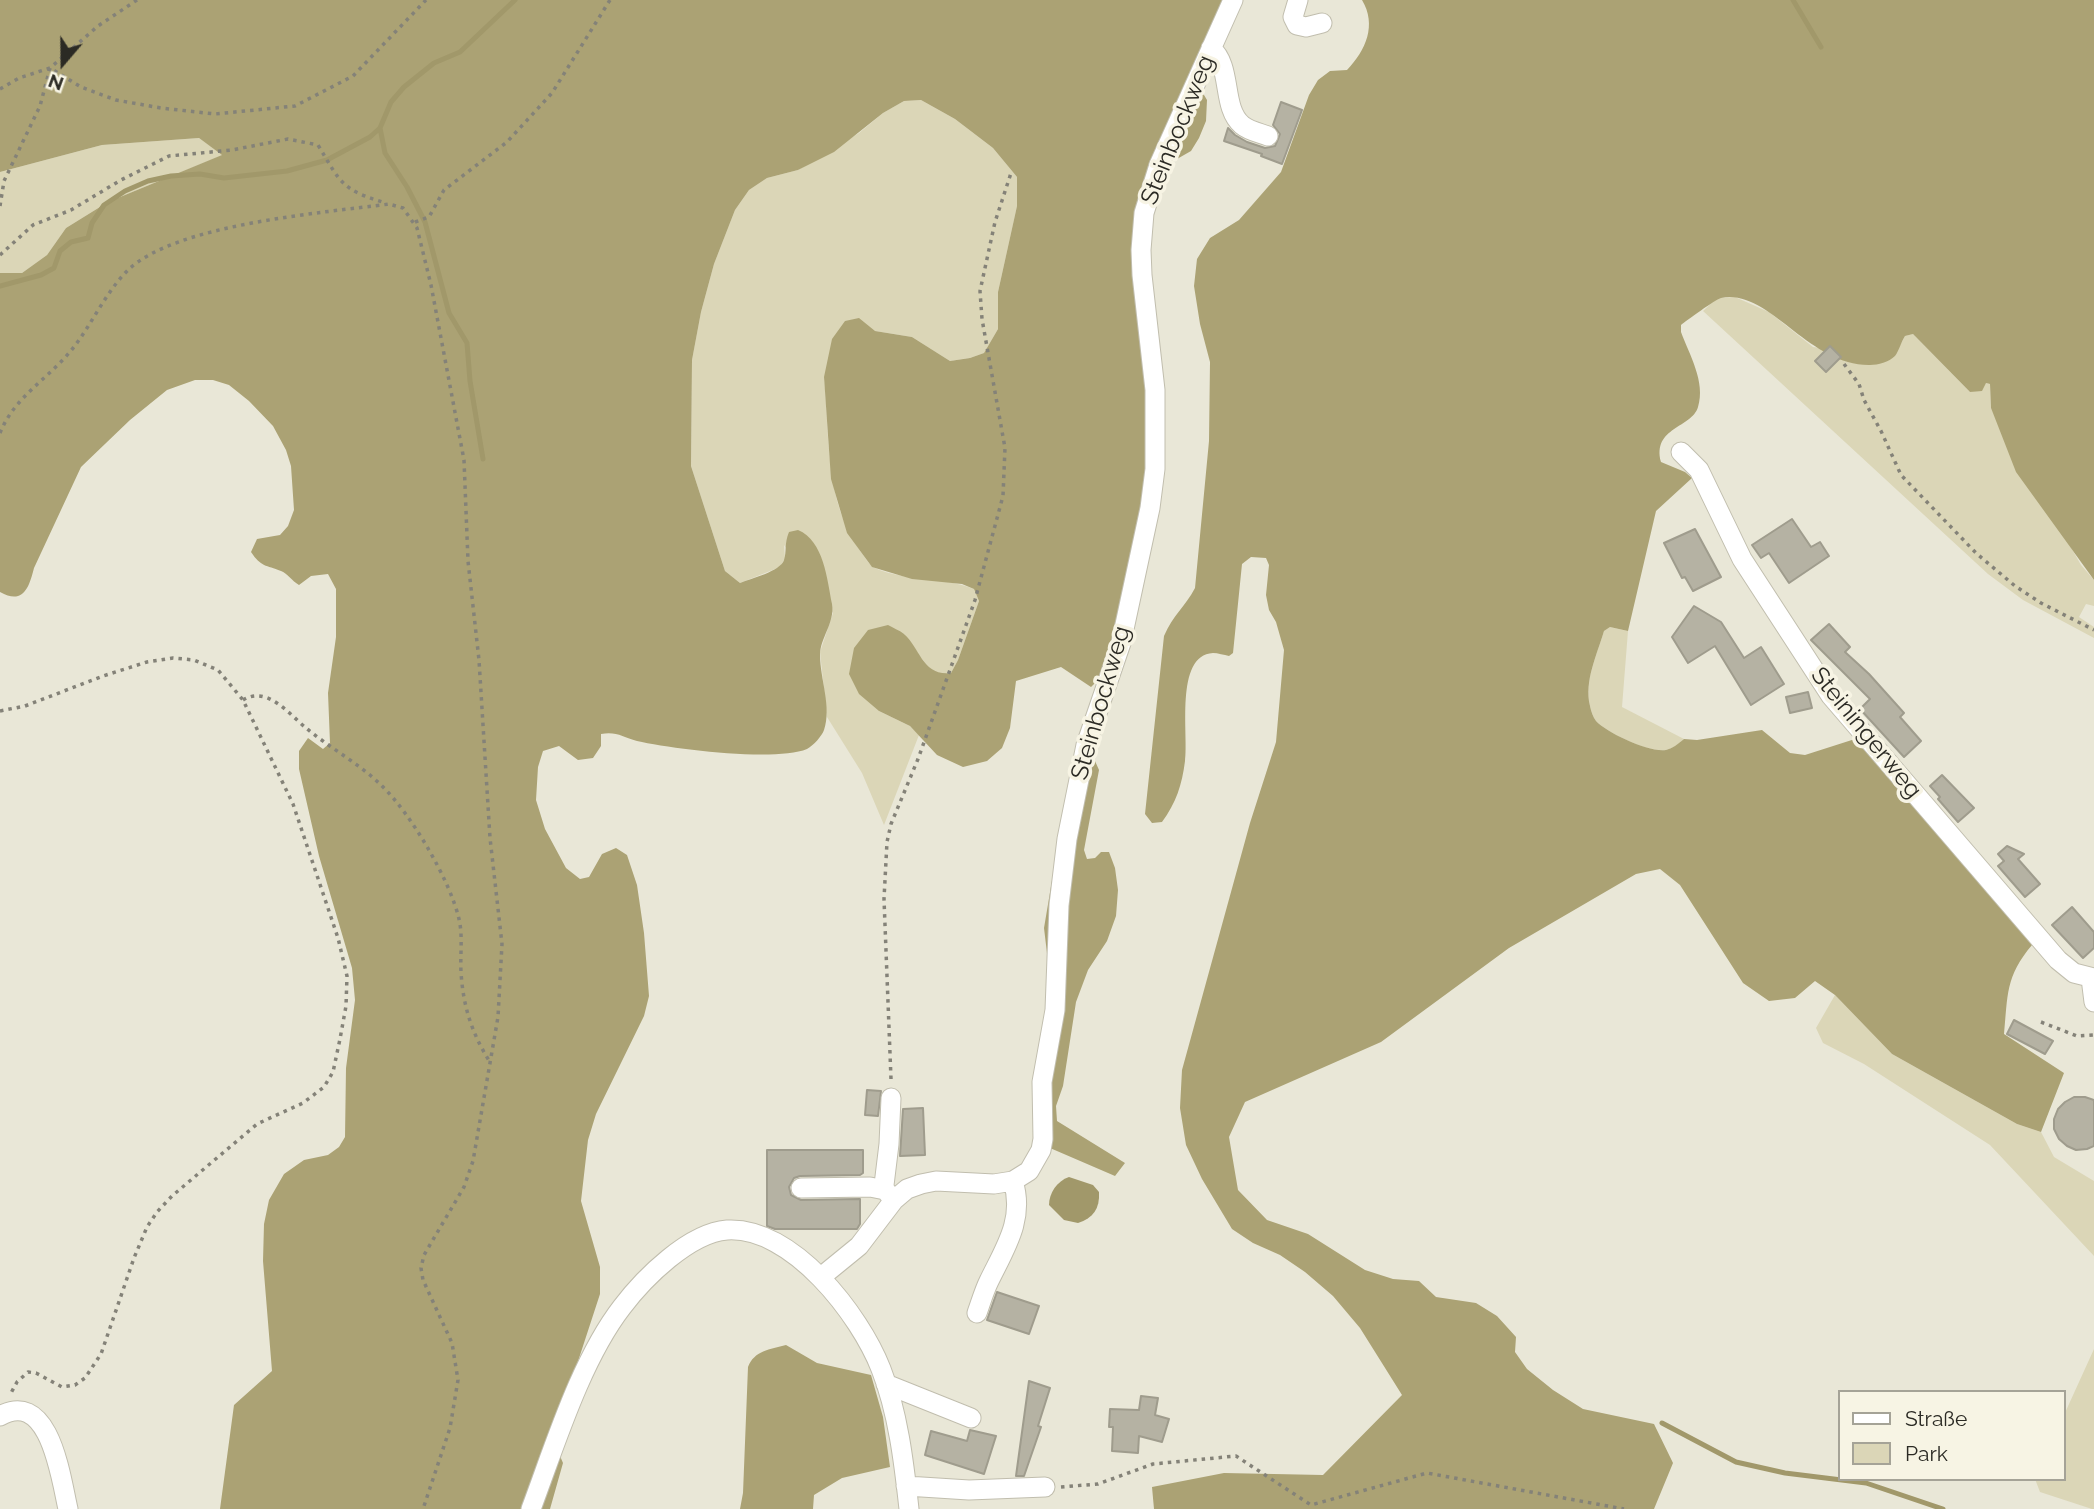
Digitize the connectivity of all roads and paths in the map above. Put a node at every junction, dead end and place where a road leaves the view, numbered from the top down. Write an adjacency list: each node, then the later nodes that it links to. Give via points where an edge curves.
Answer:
1 (137, 0): 8 (path, via 98,26)
2 (426, 0): 8 (path, via 353,76 295,106 215,114 161,108 116,100)
3 (610, 0): 14 (path, via 552,93 508,142 444,190 429,217)
4 (1233, 0): 7 (street, Steinbockweg)
5 (1298, 0): 6 (street, via 1293,17 1297,25)
6 (1322, 23)
7 (1211, 48): 10 (street, via 1219,58 1238,120); 29 (street, Steinbockweg, via 1159,165 1144,213 1142,275 1155,390 1155,469 1121,643 1086,745 1072,812 1059,905 1055,1010 1042,1082 1043,1145)
8 (50, 68): 9 (path); 13 (path, via 40,106 4,181)
9 (0, 89)
10 (1268, 136)
11 (1011, 173): 27 (path, via 980,291 1005,449 1003,496 975,600 887,842 884,899)
12 (389, 204): 14 (path, via 403,208); 15 (path, via 342,184 318,145 288,139 169,156 71,210 33,225); 17 (path, via 293,216 194,236 150,254 128,270 70,351 29,391)
13 (0, 206)
14 (416, 221): 26 (path, via 464,460 468,561 502,944)
15 (0, 255)
16 (1844, 364): 19 (path, via 1859,384 1900,475 2015,586)
17 (0, 433)
18 (1681, 452): 22 (street, Steiningerweg, via 1699,470 1754,581 1831,696 2049,951 2074,973)
19 (2094, 630)
20 (243, 700): 21 (path, via 225,675 211,665 173,658 133,666); 26 (path, via 257,696 274,702 376,780 401,808 453,898 460,921 463,998 477,1042); 36 (path, via 293,804 338,938 347,992 334,1068 318,1093 257,1124 158,1212 134,1258 101,1354 85,1378 62,1387 28,1372 12,1391)
21 (0, 712)
22 (2092, 978): 23 (street)
23 (2094, 1002)
24 (2042, 1022): 25 (path, via 2077,1036)
25 (2094, 1035)
26 (491, 1064): 41 (path, via 469,1176 421,1268 452,1343 458,1380 450,1428)
27 (891, 1098): 32 (street)
28 (1057, 1154): 29 (street)
29 (1032, 1168): 30 (street)
30 (1013, 1181): 32 (street, via 925,1183); 34 (street, via 1015,1225)
31 (801, 1188): 32 (street, via 870,1187)
32 (889, 1195): 33 (street, via 863,1241)
33 (821, 1277): 35 (street, via 864,1333); 42 (street, via 778,1245 741,1231 705,1236 671,1258 631,1296 607,1329)
34 (977, 1312)
35 (886, 1384): 37 (street); 38 (street)
36 (5, 1414): 40 (street, via 33,1415 44,1427)
37 (971, 1418)
38 (906, 1486): 39 (street); 43 (street)
39 (1045, 1488): 44 (path, via 1091,1485 1153,1464 1236,1456 1311,1505 1427,1473)
40 (68, 1509)
41 (423, 1509)
42 (531, 1509)
43 (909, 1509)
44 (1624, 1509)

